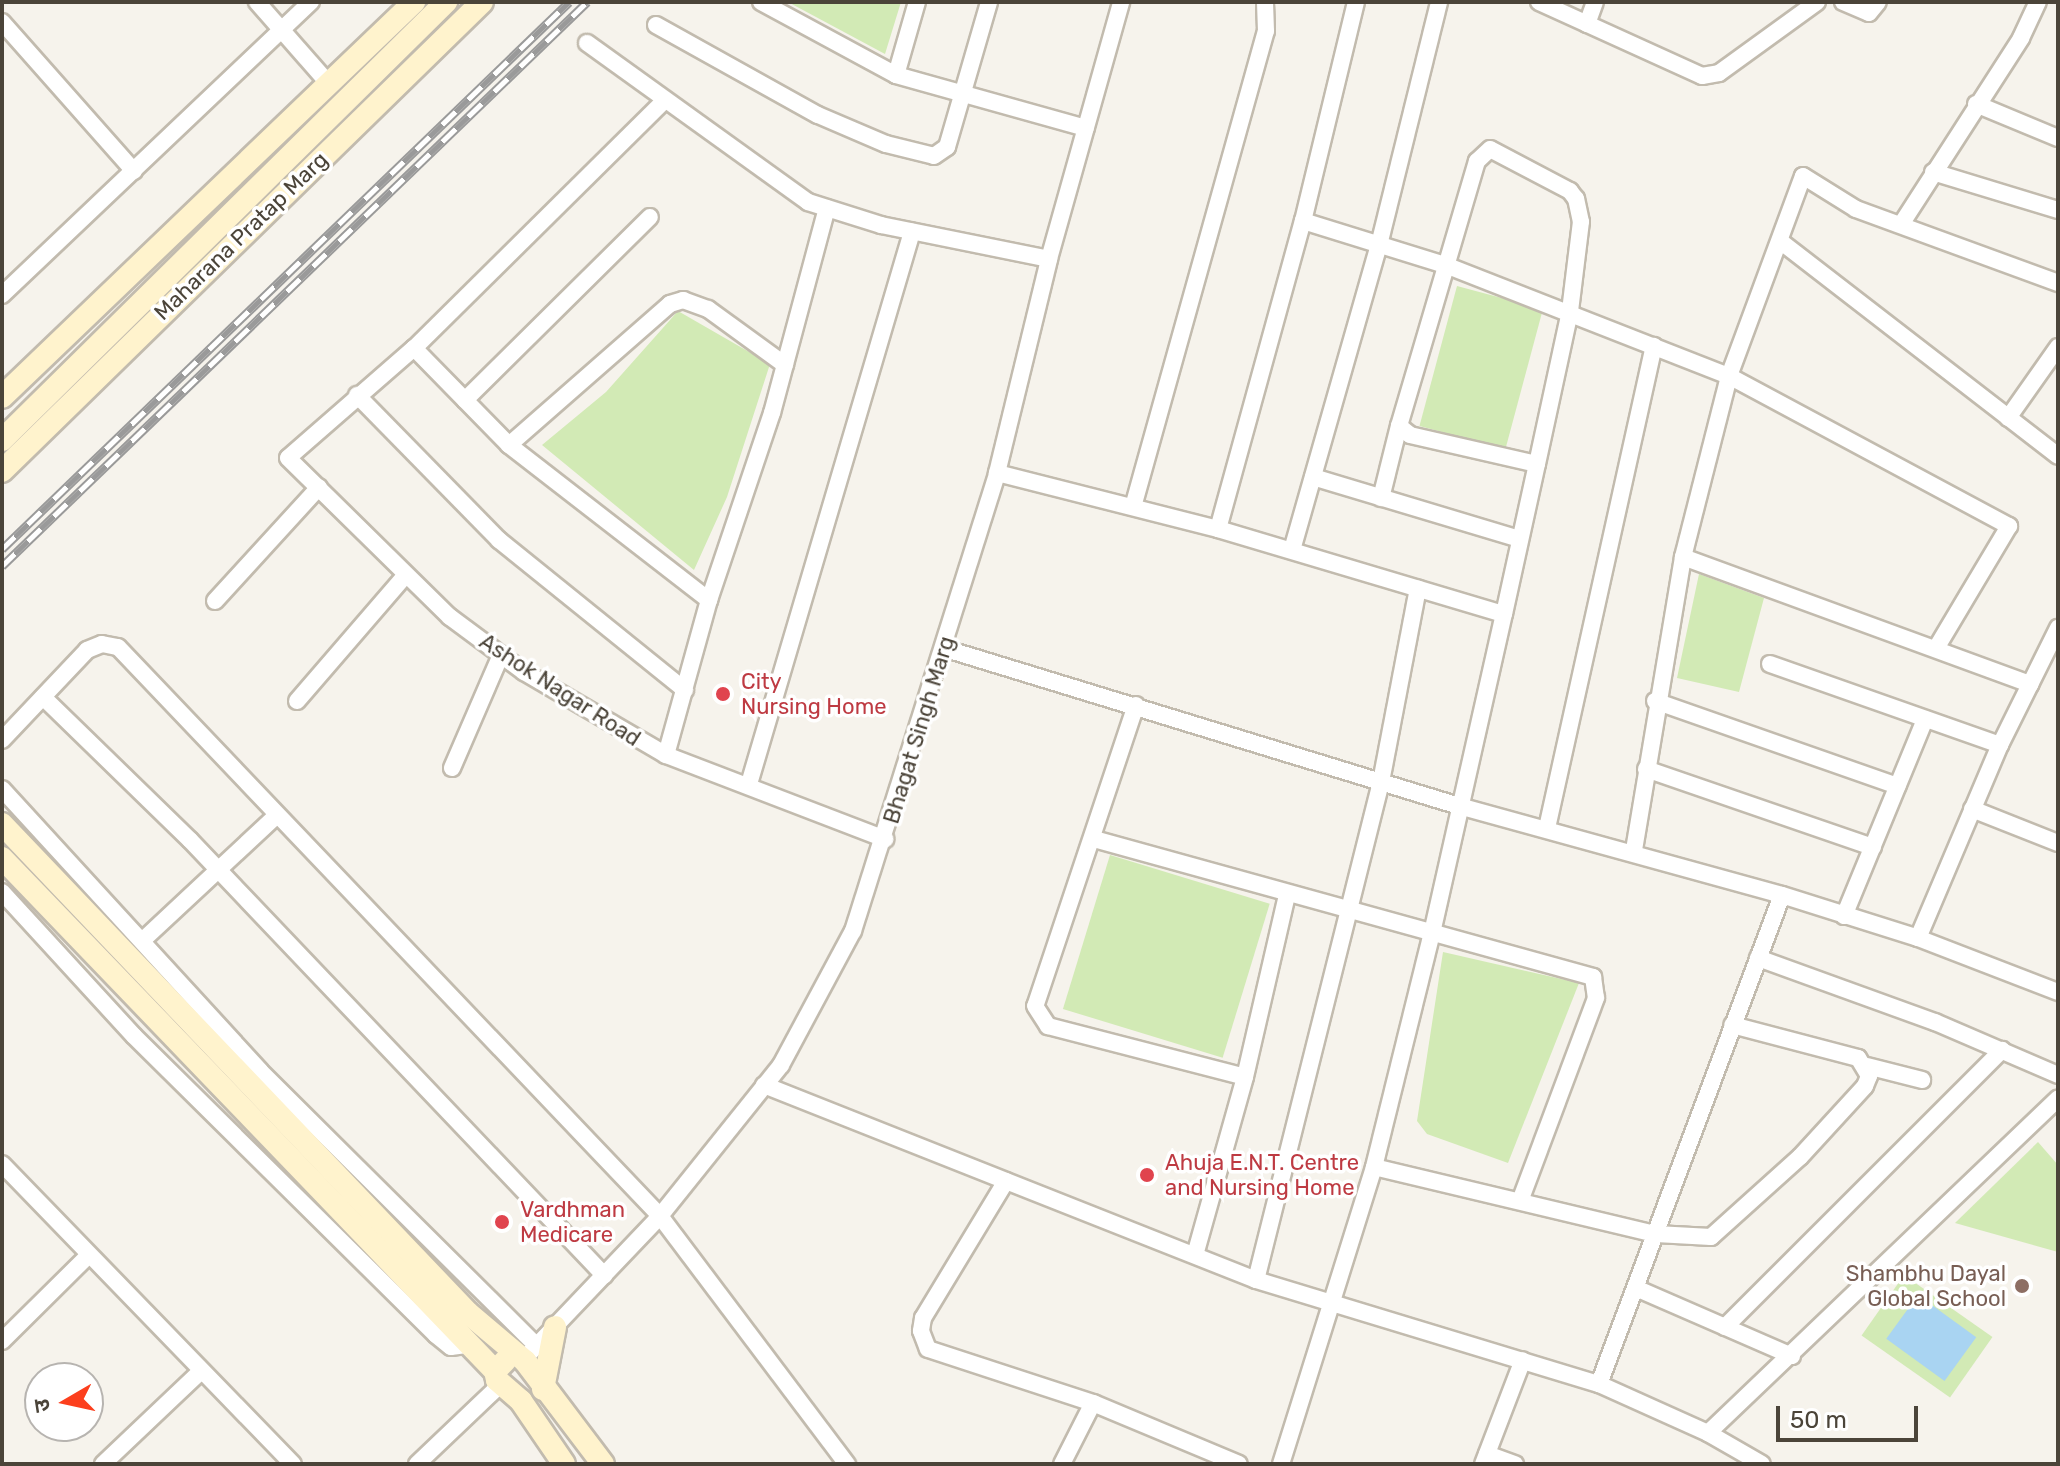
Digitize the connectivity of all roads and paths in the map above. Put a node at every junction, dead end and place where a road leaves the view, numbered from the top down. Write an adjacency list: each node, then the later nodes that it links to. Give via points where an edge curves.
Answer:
1 (257, 2): 22 (street)
2 (311, 2): 22 (street)
3 (414, 2): 25 (street)
4 (446, 2): 56 (street)
5 (482, 2): 60 (street, Maharana Pratap Marg)
6 (917, 2): 24 (street)
7 (989, 2): 26 (street)
8 (1121, 2): 29 (street, Bhagat Singh Marg)
9 (1265, 2): 65 (street, via 1266,31)
10 (1356, 2): 36 (street)
11 (1439, 2): 40 (street)
12 (1539, 2): 20 (street)
13 (1595, 2): 20 (street)
14 (1817, 2): 20 (street, via 1719,73 1702,76)
15 (1843, 2): 16 (street, via 1869,13)
16 (1878, 2)
17 (2038, 2): 28 (street, via 2021,38)
18 (766, 3): 24 (street)
19 (2, 22): 31 (street)
20 (1587, 24)
21 (656, 25): 26 (street, via 807,110 922,155 942,155)
22 (282, 30): 25 (street); 31 (street)
23 (587, 43): 27 (street)
24 (896, 75): 26 (street)
25 (329, 84): 52 (street)
26 (965, 94): 29 (street)
27 (665, 100): 33 (street, via 775,183); 48 (street)
28 (1976, 104): 30 (street); 32 (street)
29 (1086, 128): 41 (street, Bhagat Singh Marg)
30 (2058, 138)
31 (134, 171): 44 (street)
32 (1933, 172): 34 (street); 37 (street)
33 (827, 208): 38 (street); 49 (street)
34 (2058, 210)
35 (650, 217): 53 (street)
36 (1303, 221): 40 (street); 66 (street)
37 (1902, 223): 39 (street, via 1856,209 1803,176); 43 (street)
38 (912, 232): 41 (street); 93 (street)
39 (1780, 241): 50 (street); 54 (street)
40 (1379, 245): 42 (street); 62 (street)
41 (1049, 259): 61 (street, Bhagat Singh Marg)
42 (1448, 266): 45 (street); 45 (street, via 1477,161 1497,149 1576,199 1581,222); 55 (street)
43 (2058, 283)
44 (2, 295)
45 (1570, 311): 46 (street); 59 (street)
46 (1654, 346): 50 (street); 100 (street)
47 (2058, 347): 54 (street)
48 (414, 348): 51 (street); 53 (street)
49 (785, 365): 57 (street, via 708,309 683,300 670,304); 72 (street)
50 (1729, 376): 69 (street); 76 (street, via 2009,526)
51 (357, 395): 63 (street, Ashok Nagar Road, via 288,458); 81 (street, via 499,540)
52 (2, 397)
53 (465, 400): 57 (street)
54 (2008, 418): 58 (street)
55 (1399, 426): 59 (street, via 1410,435); 64 (street)
56 (2, 440)
57 (509, 445): 72 (street)
58 (2058, 456)
59 (1537, 464): 67 (street)
60 (2, 471)
61 (997, 473): 65 (street); 77 (street, Bhagat Singh Marg)
62 (1313, 477): 64 (street); 68 (street)
63 (319, 487): 70 (street, Ashok Nagar Road); 73 (street)
64 (1381, 498): 67 (street)
65 (1133, 507): 66 (street)
66 (1218, 529): 68 (street)
67 (1520, 539): 74 (street)
68 (1292, 550): 71 (street)
69 (1683, 557): 76 (street); 84 (street)
70 (405, 576): 78 (street, Ashok Nagar Road); 83 (street)
71 (1418, 588): 74 (street); 92 (street)
72 (709, 600): 81 (street)
73 (215, 601)
74 (1504, 614): 96 (street)
75 (2058, 628): 80 (street)
76 (1937, 647): 80 (street)
77 (943, 648): 85 (street); 101 (street, Bhagat Singh Marg)
78 (501, 655): 89 (street, Ashok Nagar Road, via 620,732); 90 (street)
79 (1770, 664): 86 (street)
80 (2030, 684): 88 (street)
81 (685, 690): 89 (street)
82 (43, 697): 87 (street); 98 (street, via 87,650 102,644 118,647); 107 (street)
83 (297, 701)
84 (1655, 701): 91 (street); 94 (street)
85 (1136, 705): 92 (street); 102 (street)
86 (1925, 719): 88 (street); 94 (street)
87 (2, 740)
88 (2000, 745): 97 (street)
89 (666, 755): 93 (street, Ashok Nagar Road)
90 (452, 768)
91 (1646, 769): 104 (street); 105 (street)
92 (1381, 782): 96 (street); 111 (street)
93 (749, 784): 101 (street, Ashok Nagar Road)
94 (1898, 786): 104 (street)
95 (2, 789): 115 (street)
96 (1459, 806): 100 (street); 113 (street)
97 (1972, 809): 103 (street); 114 (street)
98 (276, 816): 107 (street); 130 (street)
99 (2, 824): 142 (street, via 468,1313)
100 (1547, 828): 105 (street)
101 (885, 839): 124 (street, Bhagat Singh Marg, via 833,976 802,1033)
102 (1094, 839): 109 (street); 122 (street, via 1035,996 1039,1017 1048,1026)
103 (2058, 843)
104 (1873, 847): 112 (street)
105 (1634, 850): 110 (street)
106 (2, 858): 141 (street)
107 (217, 868): 115 (street); 134 (street)
108 (2, 892): 141 (street, via 134,1036 436,1335 451,1347)
109 (1287, 895): 111 (street); 122 (street)
110 (1782, 895): 112 (street); 116 (street)
111 (1349, 911): 113 (street); 135 (street)
112 (1844, 916): 114 (street)
113 (1432, 933): 127 (street); 129 (street, via 1593,977 1596,998)
114 (1918, 938): 117 (street)
115 (143, 940): 142 (street)
116 (1758, 958): 118 (street); 119 (street)
117 (2058, 992)
118 (1732, 1025): 120 (street, via 1858,1058); 131 (street)
119 (2002, 1050): 121 (street); 139 (street)
120 (1867, 1066): 123 (street); 131 (street, via 1865,1086 1721,1231 1701,1240)
121 (2058, 1075)
122 (1245, 1077): 133 (street)
123 (1922, 1080)
124 (764, 1085): 128 (street); 130 (street, Bhagat Singh Marg)
125 (2058, 1099): 143 (street)
126 (2, 1164): 132 (street)
127 (1374, 1167): 129 (street); 137 (street)
128 (1006, 1181): 133 (street); 149 (street, via 923,1318 923,1342 928,1349)
129 (1521, 1199): 131 (street)
130 (660, 1216): 134 (street, Bhagat Singh Marg); 157 (street)
131 (1656, 1234): 136 (street)
132 (89, 1255): 140 (street); 145 (street)
133 (1195, 1255): 135 (street)
134 (604, 1275): 138 (street, Bhagat Singh Marg)
135 (1256, 1280): 137 (street)
136 (1638, 1289): 139 (street); 147 (street)
137 (1334, 1306): 144 (street); 160 (street)
138 (555, 1327): 142 (street, Bhagat Singh Marg); 148 (street)
139 (1725, 1327): 143 (street)
140 (2, 1341)
141 (468, 1345): 146 (street)
142 (524, 1353): 146 (street); 148 (street)
143 (1792, 1356): 150 (street)
144 (1523, 1360): 147 (street); 151 (street)
145 (201, 1371): 152 (street); 153 (street)
146 (498, 1378): 154 (street); 155 (street, via 521,1401)
147 (1599, 1384): 150 (street)
148 (543, 1389): 156 (street)
149 (1093, 1403): 158 (street); 159 (street)
150 (1708, 1433): 162 (street)
151 (1485, 1459): 161 (street)
152 (103, 1464)
153 (293, 1464)
154 (417, 1464)
155 (564, 1464)
156 (603, 1464)
157 (847, 1464)
158 (1062, 1464)
159 (1239, 1464)
160 (1281, 1464)
161 (1515, 1464)
162 (1762, 1464)

